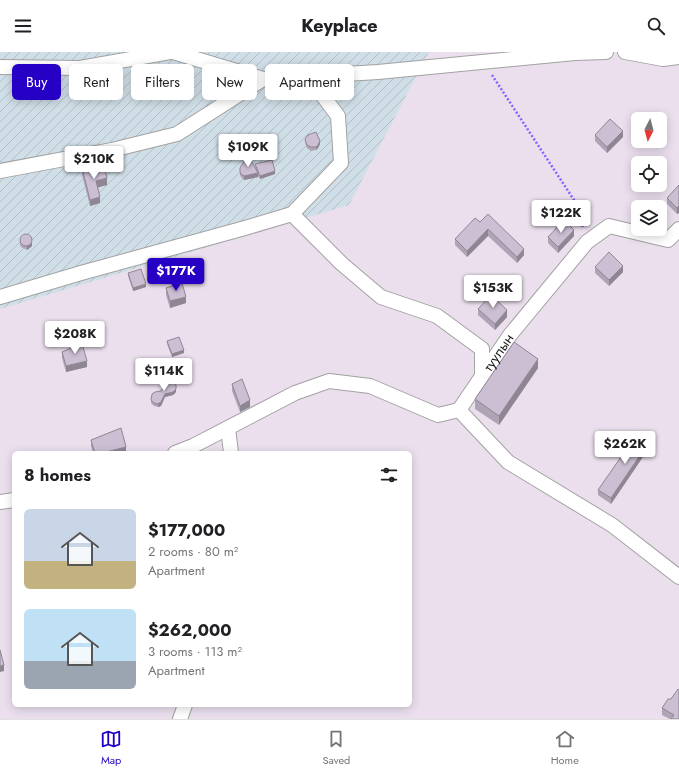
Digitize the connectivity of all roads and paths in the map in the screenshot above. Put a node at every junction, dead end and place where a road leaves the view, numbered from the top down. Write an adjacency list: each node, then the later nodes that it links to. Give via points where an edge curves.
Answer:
1 (170, 52): 7 (street, via 80,68)
2 (173, 52): 9 (street)
3 (606, 52): 6 (street)
4 (625, 52): 5 (street, via 663,59)
5 (679, 57)
6 (483, 61): 8 (street); 14 (path, via 576,203)
7 (0, 67)
8 (354, 73)
9 (263, 79): 11 (street, via 177,134 112,150)
10 (326, 100): 12 (street, via 338,116 341,163)
11 (0, 171)
12 (292, 214): 15 (street); 16 (street, via 342,264 381,297 437,316 482,349)
13 (679, 229): 14 (street, туулын, via 668,240 609,226)
14 (588, 242): 16 (street, туулын, via 510,335)
15 (0, 297)
16 (482, 376): 17 (street, туулын)
17 (459, 410): 18 (street, via 438,415 370,386 329,380 295,393); 23 (street, via 508,462 612,525)
18 (228, 428): 19 (street); 20 (street)
19 (180, 451)
20 (231, 451)
21 (12, 500): 22 (street)
22 (0, 502)
23 (679, 577)
24 (184, 707): 25 (street)
25 (180, 719)

